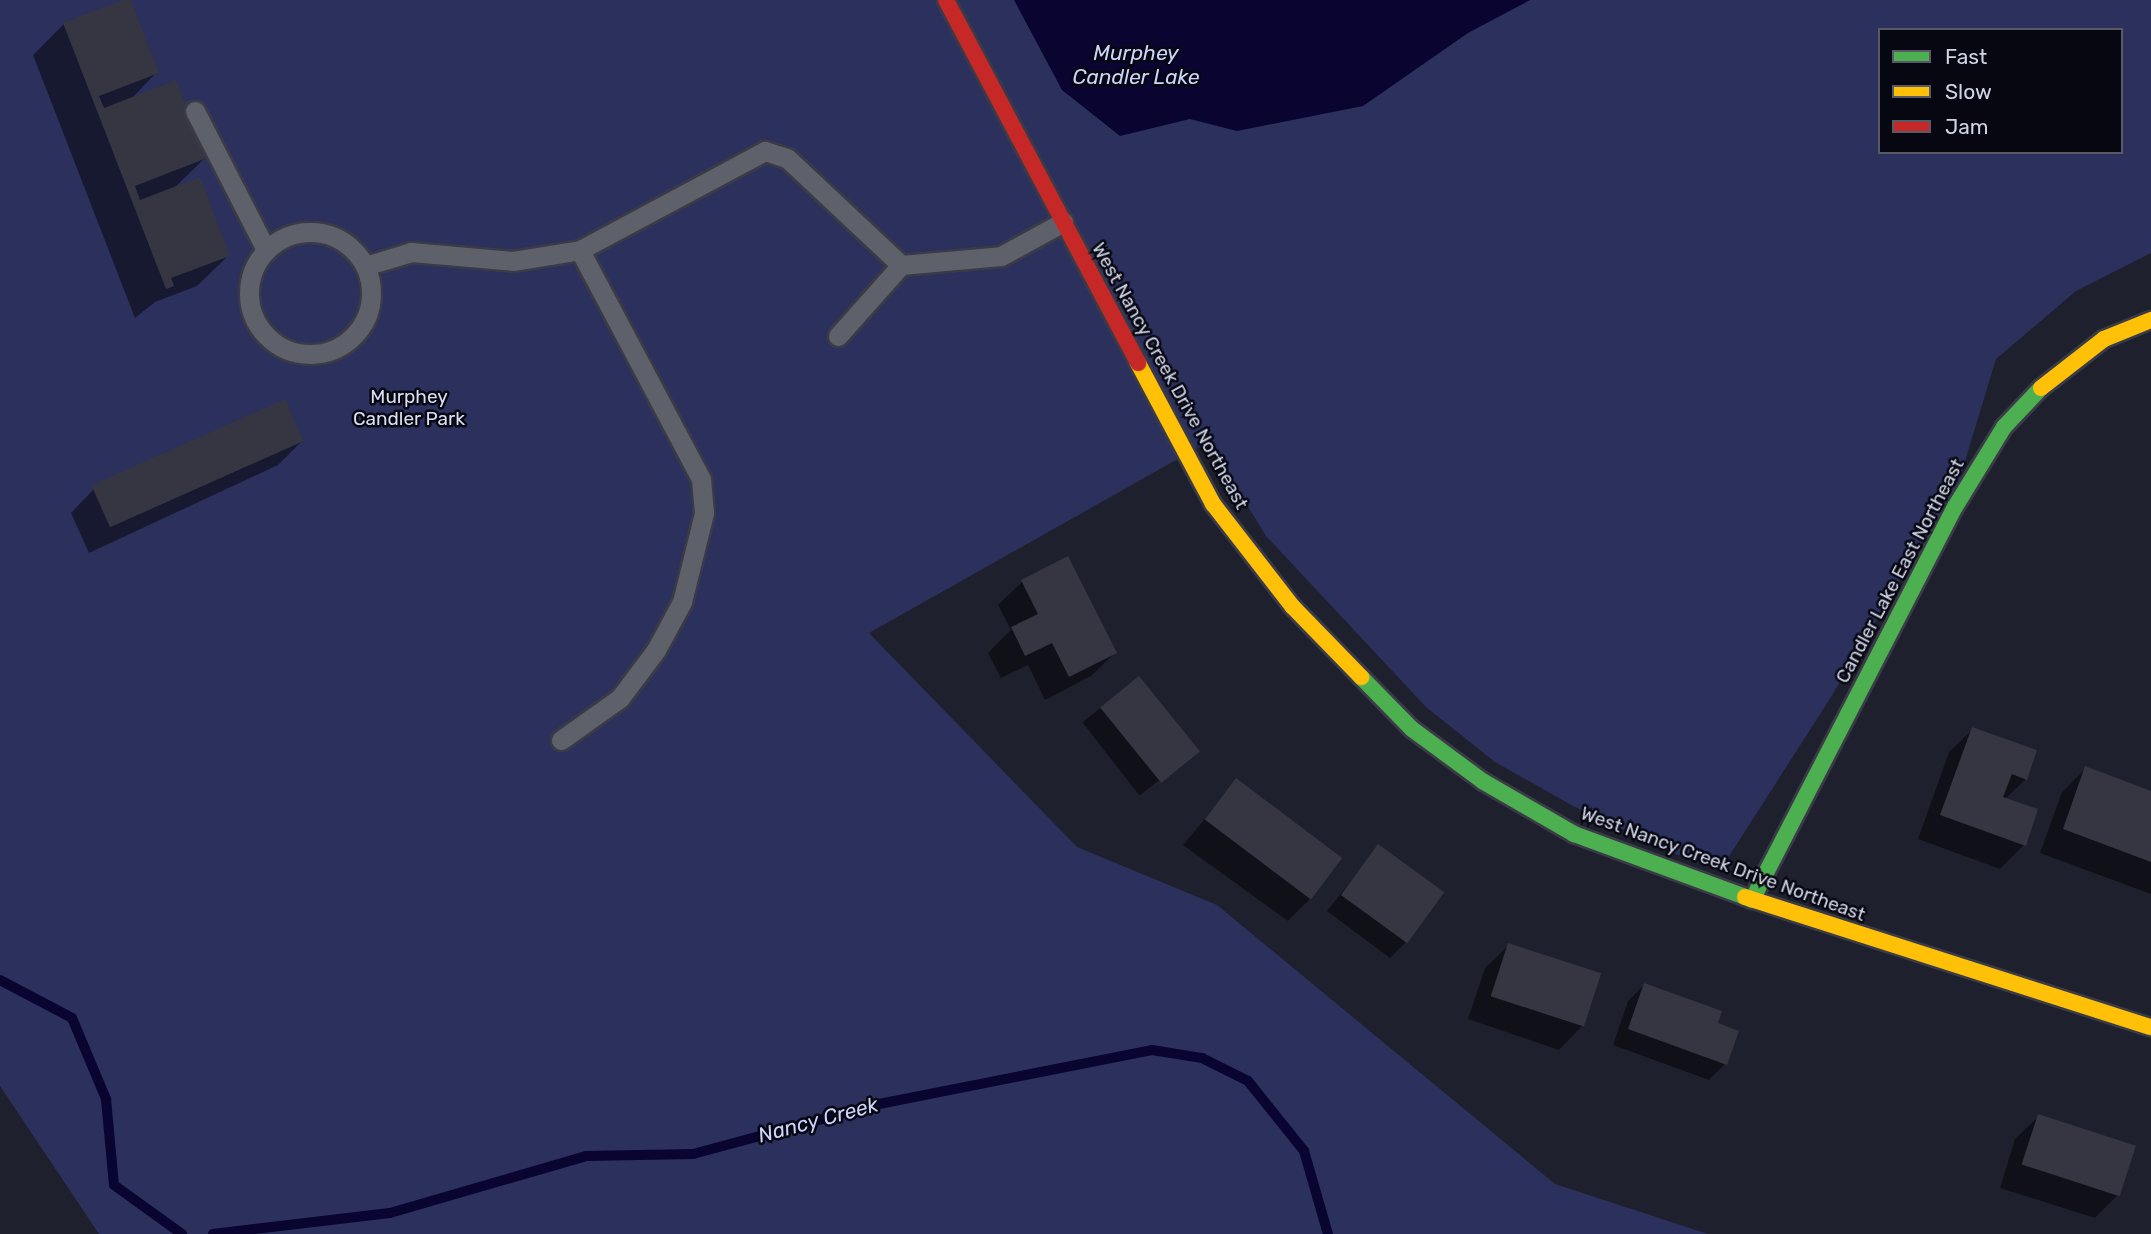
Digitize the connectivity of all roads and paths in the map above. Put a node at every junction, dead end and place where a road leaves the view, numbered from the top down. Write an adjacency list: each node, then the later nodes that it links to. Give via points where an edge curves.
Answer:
1 (946, 0): 3 (street, West Nancy Creek Drive Northeast)
2 (195, 111): 4 (lane)
3 (1063, 222): 6 (lane, via 1001,256); 11 (street, West Nancy Creek Drive Northeast, via 1213,504 1293,607 1412,729 1483,782 1574,834)
4 (266, 250): 7 (lane, via 294,233 315,232 335,236 353,248); 7 (lane, via 251,276 254,317 279,346 298,353 317,354 352,338 370,304)
5 (580, 250): 6 (lane, via 765,150 788,158); 7 (lane, via 547,259 513,261 411,253); 10 (lane, via 701,479 704,513 682,602 656,650 620,698)
6 (901, 265): 9 (lane)
7 (365, 266)
8 (2151, 320): 11 (street, Candler Lake East Northeast, via 2104,339 2054,374 2004,427 1955,507)
9 (838, 336)
10 (561, 740)
11 (1752, 900): 12 (street, West Nancy Creek Drive Northeast)
12 (2151, 1027)

